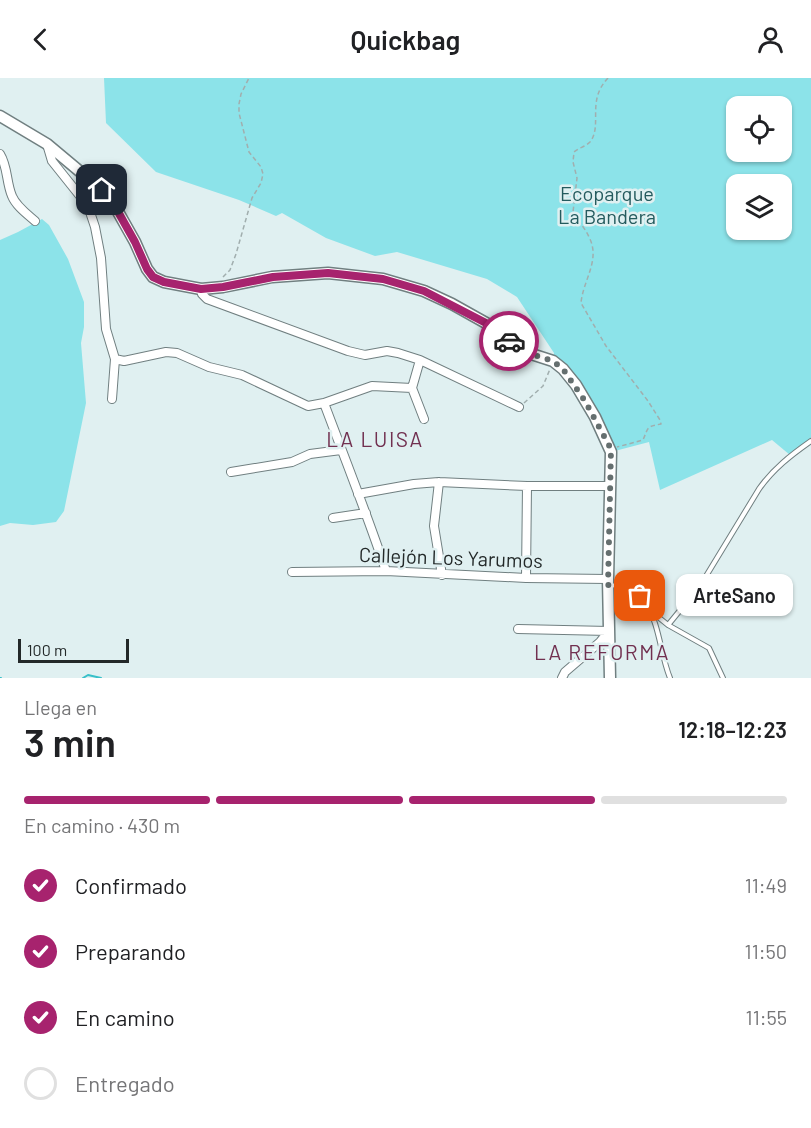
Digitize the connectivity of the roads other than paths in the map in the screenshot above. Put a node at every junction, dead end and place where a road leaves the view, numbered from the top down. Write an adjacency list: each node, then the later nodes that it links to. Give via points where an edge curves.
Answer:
1 (0, 116): 2 (street)
2 (47, 144): 5 (street, via 112,201 153,277); 6 (street, via 51,161 88,206 95,227 106,328)
3 (0, 154): 4 (street, via 12,197)
4 (35, 221)
5 (201, 289): 7 (street, via 207,299 348,351 365,355 387,351); 18 (street, via 328,273 383,279 424,291 486,323 522,351 553,361 563,369 611,449)
6 (115, 359): 9 (street); 10 (street, via 177,353 209,367 242,375 308,406)
7 (420, 360): 8 (street); 11 (street)
8 (412, 388): 10 (street, via 372,386); 12 (street)
9 (112, 399)
10 (324, 403): 14 (street)
11 (519, 407)
12 (424, 419)
13 (811, 441): 27 (lane, via 769,475)
14 (341, 450): 15 (street); 19 (street)
15 (231, 472)
16 (439, 482): 17 (street); 19 (street); 24 (street, via 434,526)
17 (527, 486): 18 (street); 25 (street)
18 (611, 486): 26 (street)
19 (358, 494): 20 (street)
20 (366, 513): 21 (street); 22 (street)
21 (333, 518)
22 (386, 571): 23 (street, Callejón Los Yarumos); 24 (street, Callejón Los Yarumos)
23 (292, 572)
24 (441, 575): 25 (street, Callejón Los Yarumos)
25 (526, 578): 26 (street, Callejón Los Yarumos)
26 (608, 582): 29 (lane, via 630,589); 32 (street)
27 (686, 603): 28 (lane, via 705,611 775,593); 30 (lane)
28 (782, 606)
29 (652, 611): 30 (lane); 35 (lane)
30 (668, 625): 36 (lane, via 709,648)
31 (518, 629): 32 (street)
32 (609, 631): 33 (street); 34 (street)
33 (562, 678)
34 (610, 678)
35 (670, 678)
36 (723, 678)

